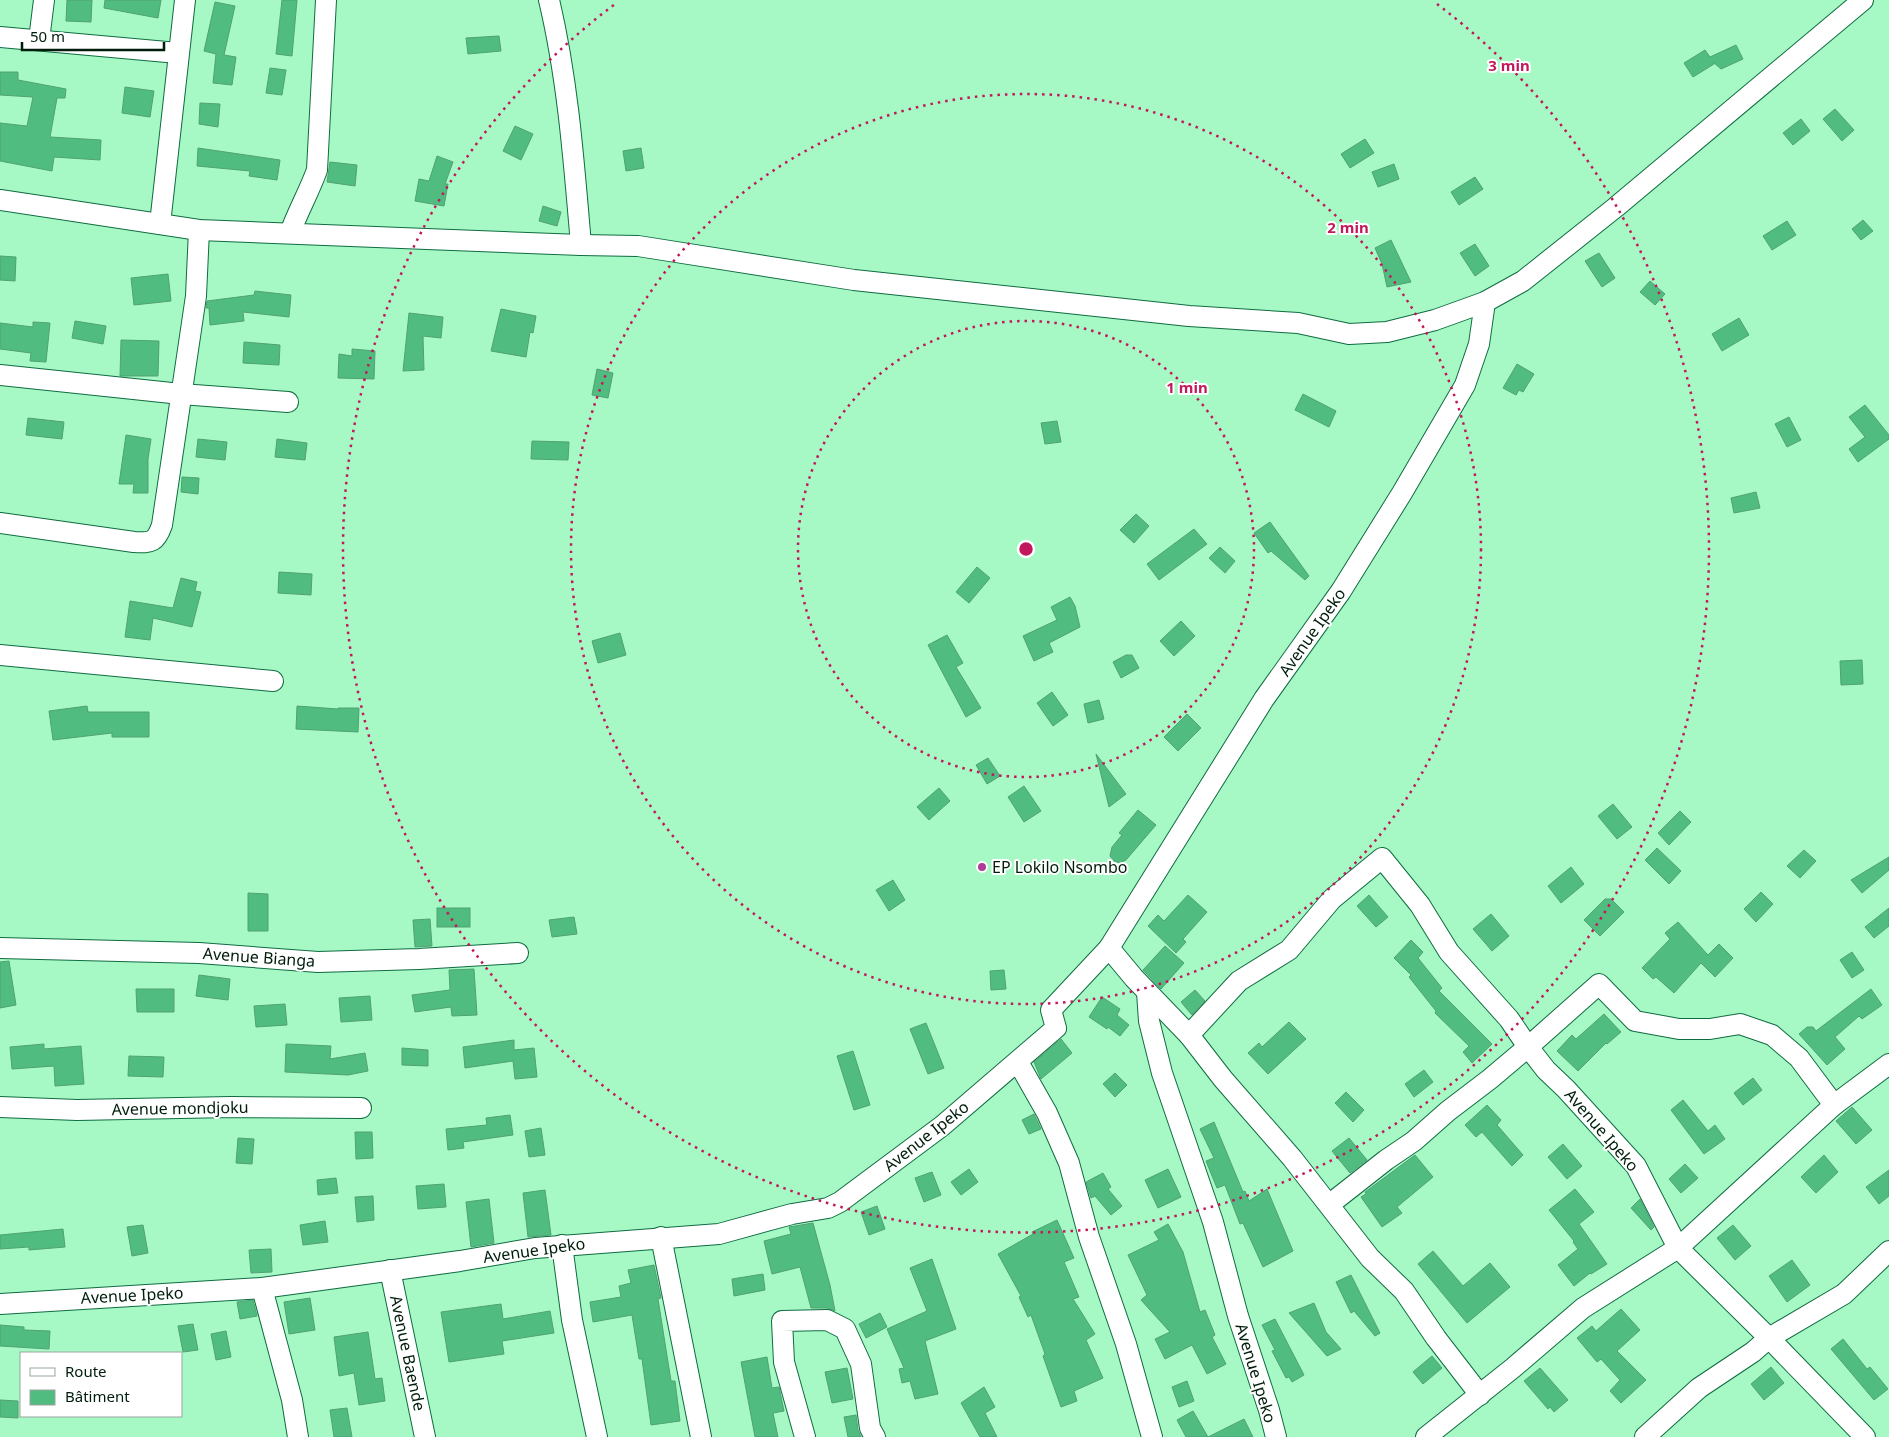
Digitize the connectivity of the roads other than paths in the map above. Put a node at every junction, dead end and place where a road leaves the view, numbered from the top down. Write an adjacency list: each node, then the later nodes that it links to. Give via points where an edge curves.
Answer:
1 (44, 0): 7 (street)
2 (185, 0): 8 (street)
3 (326, 0): 12 (street, via 316,170)
4 (549, 0): 13 (street, via 572,148)
5 (1864, 0): 14 (street, via 1524,281)
6 (0, 36): 7 (street)
7 (39, 40): 8 (street)
8 (178, 53): 10 (street)
9 (0, 200): 10 (street)
10 (160, 224): 11 (street)
11 (199, 230): 12 (street); 16 (street, via 196,296)
12 (290, 233): 13 (street)
13 (581, 245): 14 (street, via 638,246 854,280 1189,316 1298,323 1349,334 1387,332 1435,320)
14 (1485, 302): 22 (street, Avenue Ipeko, via 1479,344 1465,384 1452,408 1341,591 1264,699)
15 (0, 375): 16 (street)
16 (181, 394): 17 (street); 18 (street, via 162,525 158,536 149,543)
17 (288, 402)
18 (0, 523)
19 (0, 655): 20 (street)
20 (273, 681)
21 (0, 948): 23 (street, Avenue Bianga, via 199,953 318,962)
22 (1109, 948): 24 (street); 27 (street, Avenue Ipeko, via 1051,1010 1056,1028)
23 (518, 953)
24 (1148, 992): 25 (street); 49 (street, Avenue Ipeko, via 1149,1021 1162,1073 1213,1222)
25 (1189, 1035): 26 (street, Avenue Ipeko, via 1239,981 1289,950 1332,899 1382,858 1420,905 1449,952 1510,1020); 32 (street)
26 (1528, 1047): 29 (street, via 1599,984 1635,1021 1679,1029 1710,1029 1740,1024 1772,1035 1799,1058); 32 (street, via 1414,1142); 35 (street, Avenue Ipeko, via 1636,1166)
27 (1018, 1062): 33 (street, Avenue Ipeko, via 942,1126 828,1208 792,1214 720,1234); 48 (street, via 1047,1113 1068,1163)
28 (1889, 1064): 29 (street)
29 (1834, 1105): 35 (street)
30 (0, 1107): 31 (street, Avenue mondjoku, via 77,1110)
31 (361, 1108)
32 (1330, 1204): 41 (street, via 1370,1258 1404,1291)
33 (661, 1237): 34 (street, Avenue Ipeko); 45 (street)
34 (562, 1245): 37 (street, Avenue Ipeko); 44 (street, via 572,1320)
35 (1678, 1248): 40 (street, Avenue Ipeko); 41 (street, via 1582,1308)
36 (1889, 1251): 40 (street, via 1844,1294)
37 (390, 1270): 38 (street, Avenue Ipeko); 43 (street, Avenue Baende)
38 (262, 1288): 39 (street, Avenue Ipeko); 42 (street, via 292,1400)
39 (0, 1304)
40 (1769, 1338): 51 (street, via 1699,1388); 52 (street, Avenue Ipeko)
41 (1480, 1395): 50 (street)
42 (298, 1437)
43 (425, 1437)
44 (597, 1437)
45 (701, 1437)
46 (804, 1437): 47 (street, via 784,1362 782,1321 827,1320 845,1329 861,1364 870,1428)
47 (875, 1437)
48 (1152, 1437)
49 (1276, 1437)
50 (1426, 1437)
51 (1645, 1437)
52 (1865, 1437)

